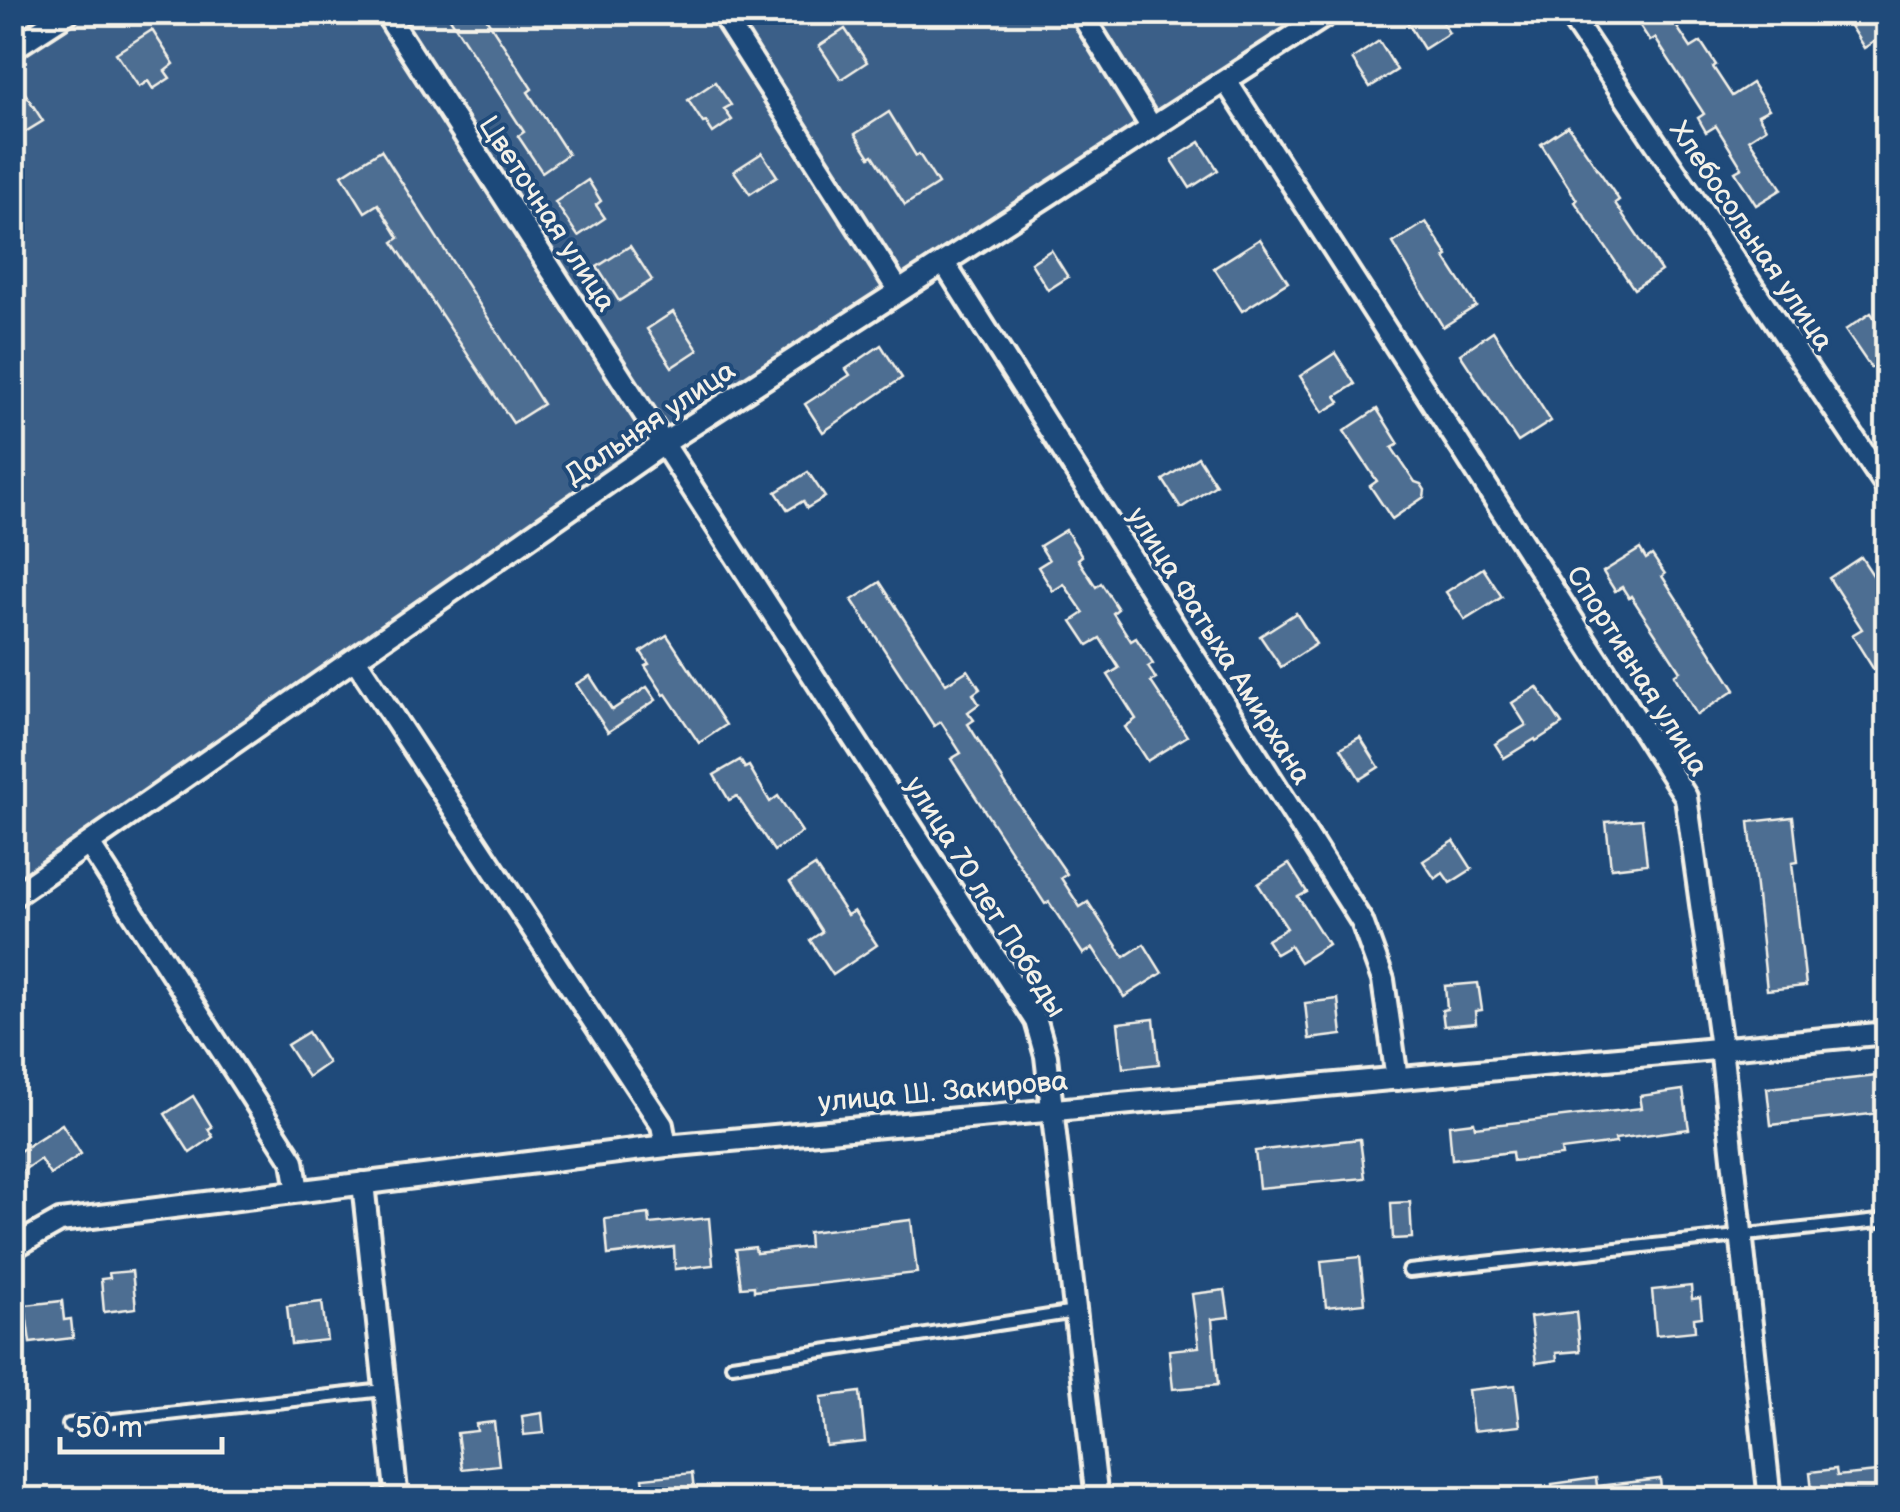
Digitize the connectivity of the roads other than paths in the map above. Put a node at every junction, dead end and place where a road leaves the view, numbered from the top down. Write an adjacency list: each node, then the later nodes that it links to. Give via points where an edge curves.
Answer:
1 (69, 12): 7 (street)
2 (386, 12): 12 (street, Цветочная улица)
3 (721, 12): 11 (street)
4 (1080, 12): 9 (street)
5 (1331, 12): 8 (street, Дальняя улица)
6 (1568, 12): 13 (street, Хлебосольная улица)
7 (12, 48)
8 (1226, 80): 9 (street, Дальняя улица); 18 (street, Спортивная улица, via 1686,797)
9 (1152, 128): 10 (street, Дальняя улица)
10 (944, 263): 11 (street, Дальняя улица); 19 (street, улица Фатыха Амирхана, via 1362,922 1383,980)
11 (900, 291): 12 (street, Дальняя улица)
12 (663, 444): 14 (street, Дальняя улица); 20 (street, улица 70 лет Победы, via 1036,1021)
13 (1888, 489)
14 (355, 659): 15 (street, Дальняя улица); 21 (street, via 662,1125)
15 (89, 844): 16 (street, Дальняя улица); 23 (street, via 293,1161)
16 (12, 898)
17 (1888, 1032): 18 (street, улица Ш. Закирова)
18 (1721, 1046): 19 (street, улица Ш. Закирова); 25 (street, Спортивная улица)
19 (1397, 1079): 20 (street, улица Ш. Закирова)
20 (1052, 1110): 21 (street, улица Ш. Закирова); 28 (street, улица 70 лет Победы)
21 (666, 1146): 22 (street, улица Ш. Закирова)
22 (364, 1183): 23 (street, улица Ш. Закирова); 30 (street)
23 (298, 1191): 26 (street, улица Ш. Закирова, via 60,1222)
24 (1888, 1220): 25 (lane)
25 (1742, 1236): 27 (lane); 34 (street, Спортивная улица)
26 (12, 1248)
27 (1409, 1271)
28 (1075, 1312): 29 (lane); 33 (street, улица 70 лет Победы)
29 (732, 1364)
30 (386, 1390): 31 (lane); 32 (street)
31 (69, 1425)
32 (397, 1500)
33 (1096, 1500)
34 (1770, 1500)

